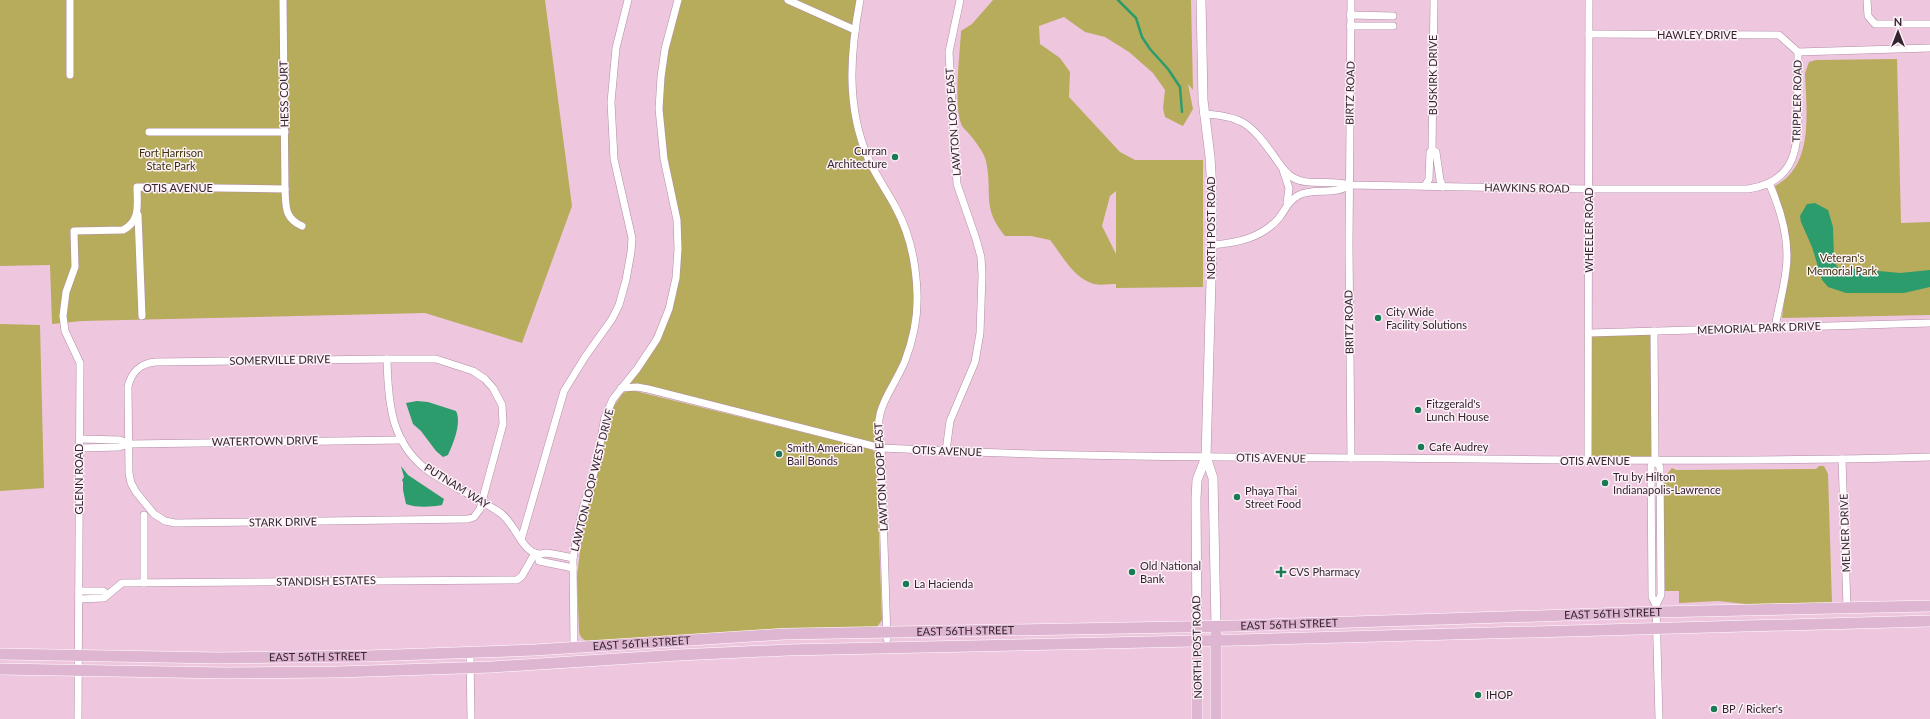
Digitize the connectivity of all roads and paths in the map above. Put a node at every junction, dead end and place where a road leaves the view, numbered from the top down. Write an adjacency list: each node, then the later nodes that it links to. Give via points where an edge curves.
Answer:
1 (70, 0): 22 (street)
2 (283, 0): 25 (street, HESS COURT)
3 (628, 0): 61 (street, via 615,53 611,102 614,159 631,231 631,254 625,285 619,306 564,391)
4 (678, 0): 46 (street, LAWTON LOOP WEST DRIVE, via 665,49 660,82 664,159 677,220 676,278 657,339)
5 (788, 0): 18 (street)
6 (860, 0): 18 (street, LAWTON LOOP EAST)
7 (960, 0): 52 (street, LAWTON LOOP EAST, via 949,52 957,184 981,257 982,276 980,333 975,362 950,421)
8 (1201, 0): 23 (street, NORTH POST ROAD)
9 (1351, 0): 13 (street, BIRTZ ROAD)
10 (1434, 0): 26 (street, BUSKIRK DRIVE)
11 (1589, 0): 19 (street, WHEELER ROAD)
12 (1867, 0): 15 (street, via 1870,20 1879,25)
13 (1350, 15): 14 (street); 16 (street, BIRTZ ROAD)
14 (1393, 16)
15 (1930, 24)
16 (1350, 26): 17 (street); 29 (street, BIRTZ ROAD)
17 (1393, 26)
18 (855, 30): 51 (street, LAWTON LOOP EAST, via 851,82 857,125 873,170 904,226 913,256 917,284 916,316 909,347 901,370 878,416)
19 (1589, 34): 21 (street, HAWLEY DRIVE, via 1779,35); 34 (street, WHEELER ROAD)
20 (1930, 48): 21 (street, TRIPPLER ROAD)
21 (1798, 52): 28 (street, TRIPPLER ROAD, via 1796,151 1784,173)
22 (70, 75)
23 (1204, 114): 27 (street, HAWKINS ROAD, via 1229,116 1248,125); 38 (street, NORTH POST ROAD, via 1211,164)
24 (149, 132): 25 (street)
25 (285, 132): 33 (street, HESS COURT)
26 (1432, 151): 30 (street, BUSKIRK DRIVE, via 1429,179); 31 (street, BUSKIRK DRIVE, via 1436,152)
27 (1283, 168): 29 (street, HAWKINS ROAD, via 1297,180 1340,182); 35 (street, via 1289,188)
28 (1769, 183): 32 (street, TRIPPLER ROAD); 41 (street, via 1777,202 1786,242 1786,269)
29 (1349, 185): 30 (street, HAWKINS ROAD); 35 (street, HAWKINS ROAD, via 1343,190 1307,192); 55 (street, BRITZ ROAD)
30 (1424, 186): 31 (street, HAWKINS ROAD)
31 (1443, 187): 34 (street, HAWKINS ROAD)
32 (1754, 188): 34 (street, HAWKINS ROAD)
33 (286, 189): 36 (street, OTIS AVENUE, via 137,187); 37 (street, via 289,215 294,223)
34 (1589, 189): 43 (street, WHEELER ROAD)
35 (1287, 203): 38 (street, HAWKINS ROAD, via 1274,222 1247,240 1234,244)
36 (138, 213): 39 (street); 47 (street, GLENN ROAD, via 133,224 123,230 74,231 75,267 66,292 63,316 65,331 80,363)
37 (302, 226)
38 (1212, 245): 53 (street, NORTH POST ROAD)
39 (142, 316)
40 (1930, 323): 41 (street, MEMORIAL PARK DRIVE)
41 (1775, 328): 42 (street, MEMORIAL PARK DRIVE)
42 (1654, 331): 43 (street, MEMORIAL PARK DRIVE); 58 (street)
43 (1589, 333): 57 (street, WHEELER ROAD)
44 (387, 359): 45 (street, SOMERVILLE DRIVE, via 436,359 480,375); 48 (street, PUTNAM WAY, via 390,406); 49 (street, SOMERVILLE DRIVE, via 146,364 136,370 129,381)
45 (493, 388): 59 (street, STARK DRIVE, via 502,405 503,424)
46 (621, 388): 51 (street, OTIS AVENUE, via 637,386); 63 (street, LAWTON LOOP WEST DRIVE, via 605,417 596,466 582,512)
47 (80, 439): 49 (street, WATERTOWN DRIVE, via 120,440); 50 (street, GLENN ROAD)
48 (402, 440): 49 (street, WATERTOWN DRIVE); 59 (street, PUTNAM WAY, via 432,473)
49 (129, 444): 50 (street, WATERTOWN DRIVE, via 120,447); 59 (street, STARK DRIVE, via 130,478 134,489 154,514 171,522 468,519 478,514)
50 (80, 448): 66 (street, GLENN ROAD)
51 (880, 448): 52 (street, OTIS AVENUE); 77 (street, LAWTON LOOP EAST)
52 (946, 451): 53 (street, OTIS AVENUE)
53 (1206, 457): 55 (street, OTIS AVENUE); 74 (street, NORTH POST ROAD, via 1213,478); 75 (street, NORTH POST ROAD, via 1197,480)
54 (1930, 457): 56 (street, OTIS AVENUE)
55 (1351, 458): 57 (street, OTIS AVENUE)
56 (1842, 459): 58 (street, OTIS AVENUE); 68 (street, MELNER DRIVE)
57 (1588, 461): 58 (street, OTIS AVENUE)
58 (1655, 461): 69 (street, via 1660,467 1662,595)
59 (482, 502): 61 (street, PUTNAM WAY, via 501,513 512,524)
60 (144, 515): 65 (street)
61 (521, 540): 62 (street, PUTNAM WAY)
62 (536, 554): 63 (street); 64 (street, PUTNAM WAY, via 539,561); 65 (street, STANDISH ESTATES, via 522,576 516,580)
63 (573, 558): 64 (street, LAWTON LOOP WEST DRIVE)
64 (573, 568): 81 (street, LAWTON LOOP WEST DRIVE)
65 (144, 583): 66 (street, STANDISH ESTATES, via 122,583 107,594 103,591)
66 (79, 595): 84 (street, GLENN ROAD)
67 (1930, 606): 68 (main road, EAST 56TH STREET)
68 (1847, 607): 69 (main road, EAST 56TH STREET); 73 (main road, via 1842,615)
69 (1656, 616): 70 (main road, EAST 56TH STREET); 73 (main road, EAST 56TH STREET); 76 (main road, EAST 56TH STREET); 92 (street)
70 (1490, 618): 71 (main road, EAST 56TH STREET); 76 (main road, via 1484,623 1472,626 1436,628)
71 (1399, 621): 74 (main road, EAST 56TH STREET); 78 (main road, via 1396,628 1368,630 1361,632)
72 (1930, 621): 73 (main road, EAST 56TH STREET)
73 (1757, 625)
74 (1216, 626): 75 (main road, EAST 56TH STREET); 80 (main road, NORTH POST ROAD)
75 (1197, 627): 77 (main road, EAST 56TH STREET); 79 (main road, NORTH POST ROAD)
76 (1432, 635): 78 (main road, EAST 56TH STREET)
77 (886, 636): 81 (main road, EAST 56TH STREET, via 739,636)
78 (1357, 637): 80 (main road, EAST 56TH STREET)
79 (1197, 641): 80 (main road, EAST 56TH STREET); 85 (main road, EAST 56TH STREET, via 788,650); 90 (main road, NORTH POST ROAD)
80 (1216, 641): 91 (main road, NORTH POST ROAD)
81 (574, 647): 82 (main road, EAST 56TH STREET)
82 (470, 653): 84 (main road, EAST 56TH STREET, via 262,658); 85 (street)
83 (0, 654): 84 (main road, EAST 56TH STREET)
84 (79, 655): 87 (street, GLENN ROAD)
85 (471, 668): 87 (main road, EAST 56TH STREET, via 225,674); 89 (street)
86 (0, 669): 87 (main road, EAST 56TH STREET)
87 (79, 670): 88 (street, GLENN ROAD)
88 (78, 719)
89 (471, 719)
90 (1197, 719)
91 (1216, 719)
92 (1659, 719)

